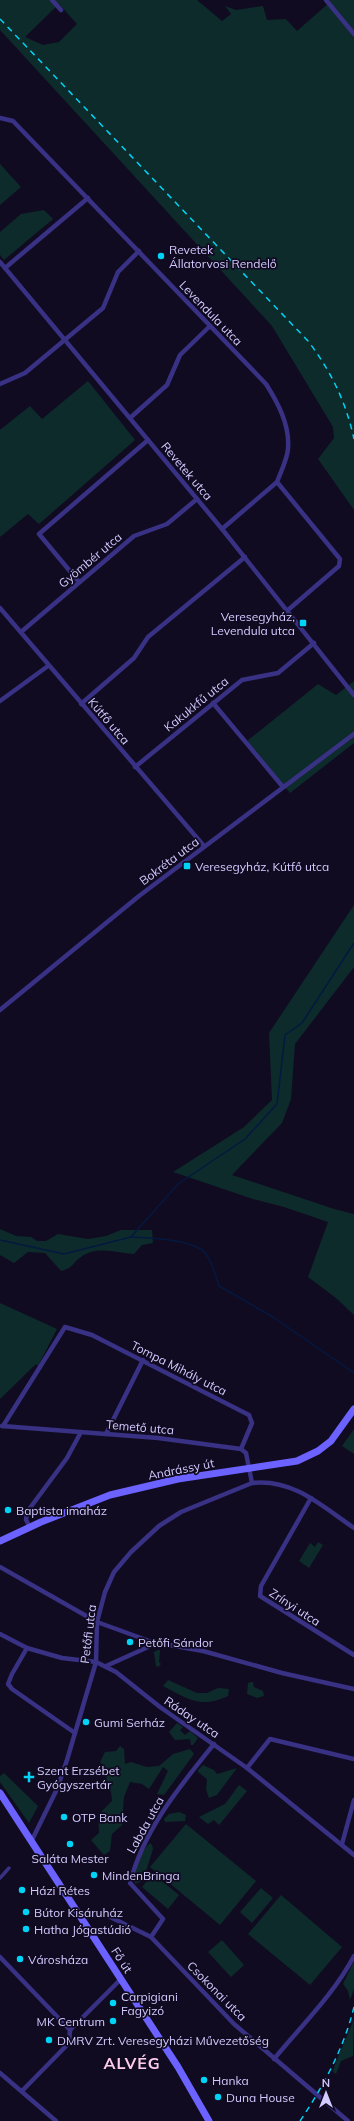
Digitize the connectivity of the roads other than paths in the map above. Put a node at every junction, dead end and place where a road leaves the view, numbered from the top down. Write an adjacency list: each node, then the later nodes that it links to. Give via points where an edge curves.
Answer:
1 (52, 0): 3 (street)
2 (326, 0): 4 (street)
3 (61, 10)
4 (354, 34)
5 (0, 118): 6 (street, Levendula utca, via 13,121)
6 (88, 198): 7 (street, Levendula utca); 9 (street)
7 (139, 251): 10 (street, Levendula utca); 11 (street, via 118,272 103,308)
8 (0, 262): 9 (street, Revetek utca)
9 (5, 268): 11 (street, Revetek utca)
10 (210, 326): 13 (street, via 180,355 167,385); 15 (street, Levendula utca, via 266,384 278,405 286,426 288,449)
11 (64, 339): 12 (street, via 25,373); 13 (street, Revetek utca)
12 (0, 384)
13 (130, 418): 14 (street, Revetek utca)
14 (148, 440): 16 (street, Revetek utca); 19 (street, via 39,534)
15 (277, 482): 17 (street); 21 (street, via 340,559 339,566)
16 (197, 499): 17 (street, Revetek utca); 19 (street, Gyömbér utca, via 167,524 134,536)
17 (222, 529): 18 (street, Revetek utca)
18 (245, 557): 21 (street, Revetek utca); 30 (street, via 148,637 134,658)
19 (79, 582): 24 (street, Gyömbér utca)
20 (0, 608): 22 (street, Kútfő utca)
21 (288, 610): 25 (street, Revetek utca)
22 (4, 614): 23 (street); 24 (street, Kútfő utca)
23 (0, 617)
24 (21, 632): 26 (street, Kútfő utca)
25 (314, 643): 27 (street, Revetek utca); 29 (street, Kakukkfű utca, via 278,673 242,680)
26 (48, 666): 28 (street); 30 (street, Kútfő utca)
27 (354, 696)
28 (0, 701)
29 (213, 703): 32 (street, Kakukkfű utca); 33 (street)
30 (81, 704): 32 (street, Kútfő utca)
31 (354, 734): 33 (street, Bokréta utca)
32 (135, 767): 34 (street, Kútfő utca)
33 (283, 787): 34 (street, Bokréta utca)
34 (204, 846): 35 (street, Bokréta utca, via 56,962)
35 (0, 1010)
36 (143, 1360): 38 (street, Tompa Mihály utca, via 92,1335 65,1327); 40 (street); 41 (street, Tompa Mihály utca, via 249,1415 252,1423)
37 (354, 1409): 42 (main road, Andrássy út, via 331,1441 318,1452 297,1461)
38 (1, 1426): 39 (street, Temető utca)
39 (81, 1432): 40 (street, Temető utca); 45 (street, via 67,1458 27,1512 26,1520)
40 (106, 1434): 41 (street, Temető utca)
41 (241, 1449): 42 (street, via 246,1453)
42 (250, 1468): 43 (street); 45 (main road, Andrássy út, via 178,1479 110,1495)
43 (252, 1483): 44 (street, Petőfi utca, via 285,1485); 49 (street, Petőfi utca, via 181,1512 159,1526 114,1572 105,1592)
44 (311, 1498): 46 (street, Petőfi utca); 53 (street, Zrínyi utca, via 261,1586 260,1596)
45 (30, 1527): 47 (main road, Andrássy út)
46 (354, 1528)
47 (0, 1541)
48 (0, 1567): 49 (street)
49 (97, 1622): 51 (street); 54 (street, Petőfi utca)
50 (0, 1634): 52 (street, Ráday utca)
51 (157, 1643): 55 (street); 56 (street, via 204,1651 282,1673)
52 (27, 1648): 54 (street, Ráday utca, via 62,1658); 57 (street, via 8,1684)
53 (354, 1655)
54 (96, 1662): 55 (street, Ráday utca); 57 (street, Petőfi utca)
55 (106, 1666): 58 (street, Ráday utca)
56 (354, 1689)
57 (75, 1733): 63 (street, Petőfi utca, via 57,1789)
58 (214, 1744): 60 (street, Ráday utca); 69 (street, Labda utca, via 176,1790 150,1832 135,1865 130,1883 163,1919)
59 (354, 1759): 60 (street, via 270,1739)
60 (247, 1768): 64 (street, Ráday utca)
61 (0, 1793): 63 (main road, Fő út)
62 (354, 1800): 64 (street)
63 (31, 1842): 68 (main road, Fő út)
64 (342, 1844): 65 (street, Ráday utca)
65 (354, 1856)
66 (9, 1868): 67 (street)
67 (0, 1878)
68 (80, 1917): 69 (street, Csokonai utca, via 104,1914); 72 (main road, Fő út)
69 (151, 1936): 74 (street, Csokonai utca, via 234,2024)
70 (354, 1956): 74 (street, via 347,1970 324,2000)
71 (0, 1957): 73 (street)
72 (121, 1979): 73 (street); 78 (main road, Fő út)
73 (70, 2030): 76 (street, via 69,2043)
74 (274, 2059): 79 (street, Csokonai utca)
75 (0, 2073): 76 (street)
76 (22, 2091): 77 (street)
77 (56, 2121)
78 (210, 2121)
79 (348, 2121)

